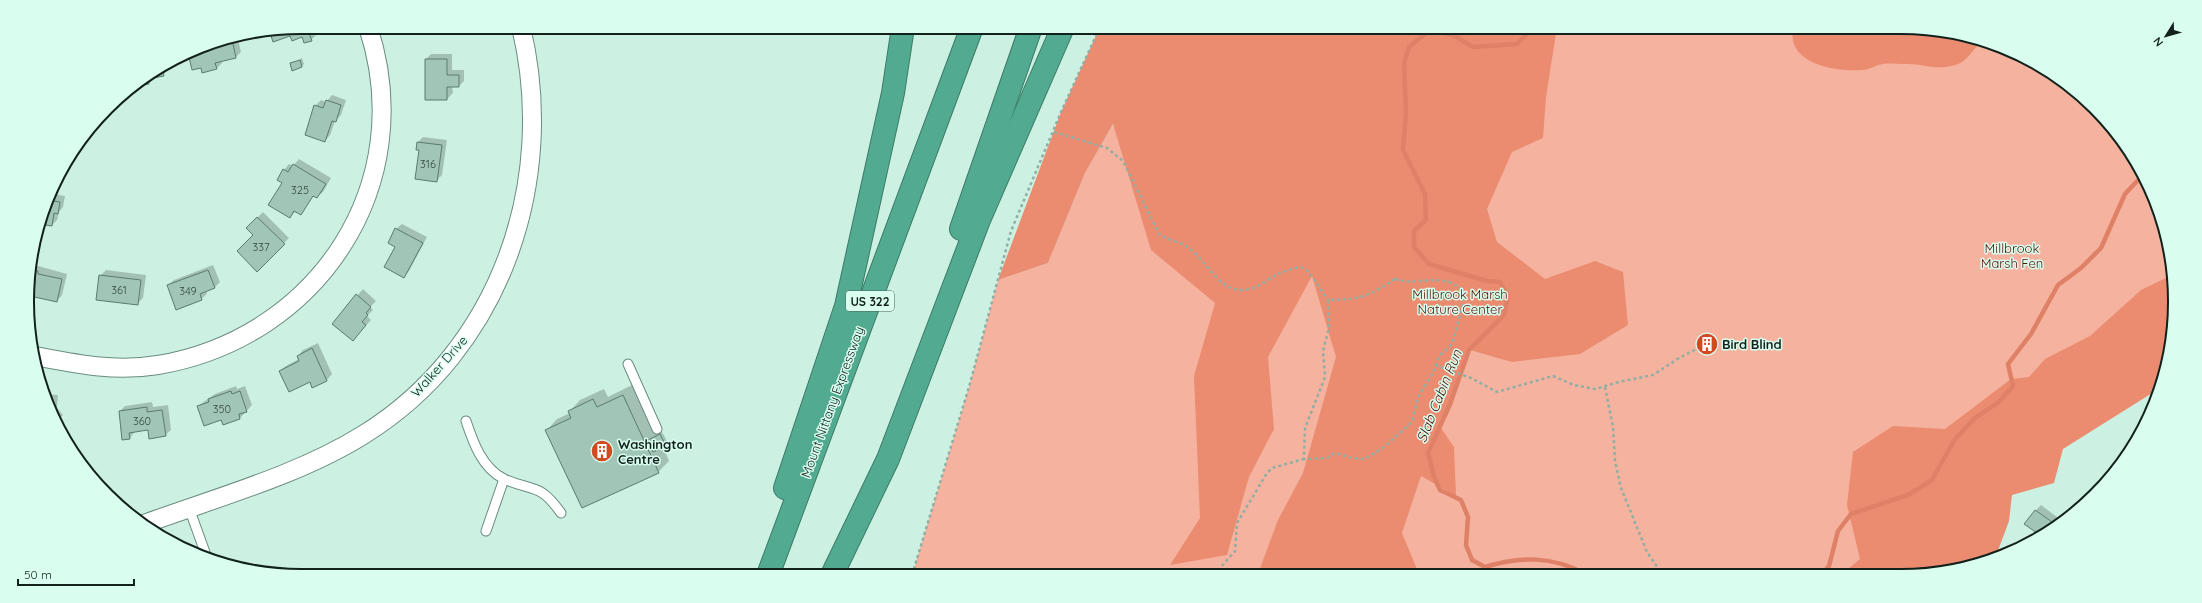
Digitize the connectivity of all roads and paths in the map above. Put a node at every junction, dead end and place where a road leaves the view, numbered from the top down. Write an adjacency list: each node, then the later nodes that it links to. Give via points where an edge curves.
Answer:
1 (370, 34): 11 (street, via 381,83 382,130 374,176 362,211 344,243 323,272 297,299 269,321 227,344 192,358 120,368 96,368)
2 (522, 34): 19 (street, Walker Drive, via 532,94 532,157 524,205 510,253 478,320 456,351 421,390 364,435 302,467)
3 (902, 34): 24 (highway, via 893,93 846,306)
4 (969, 34): 25 (highway, Mount Nittany Expressway / US 322)
5 (1029, 34): 26 (highway, via 967,211)
6 (1060, 34): 27 (highway, via 979,220 888,459)
7 (1097, 34): 8 (path)
8 (1054, 132): 9 (path, via 1107,148 1123,161 1159,234 1189,249 1220,283 1250,289 1285,271 1301,267 1309,272); 28 (path, via 1027,188 1011,231 969,387)
9 (1328, 300): 13 (path, via 1358,298 1395,279 1406,283 1431,279 1450,282 1462,290 1464,297 1454,338); 17 (path, via 1329,328 1323,351 1325,377 1305,428)
10 (1706, 344): 14 (path, via 1654,375 1620,381)
11 (40, 357)
12 (628, 364): 16 (lane)
13 (1435, 366): 14 (path, via 1471,378 1497,392 1553,376 1574,385 1595,389); 17 (path, via 1418,397 1412,422 1376,452 1365,459 1339,454 1327,458)
14 (1605, 387): 30 (path, via 1613,427 1615,461 1622,488 1647,552)
15 (466, 421): 18 (lane, via 486,465)
16 (657, 429)
17 (1304, 459): 29 (path, via 1272,468 1267,472 1237,523 1235,551)
18 (504, 479): 20 (lane, via 536,488 551,499); 22 (lane)
19 (189, 508): 21 (street, Walker Drive); 23 (lane)
20 (561, 513)
21 (150, 522)
22 (486, 531)
23 (205, 551)
24 (755, 569)
25 (770, 569)
26 (834, 569)
27 (835, 569)
28 (914, 569)
29 (1219, 569)
30 (1659, 569)

